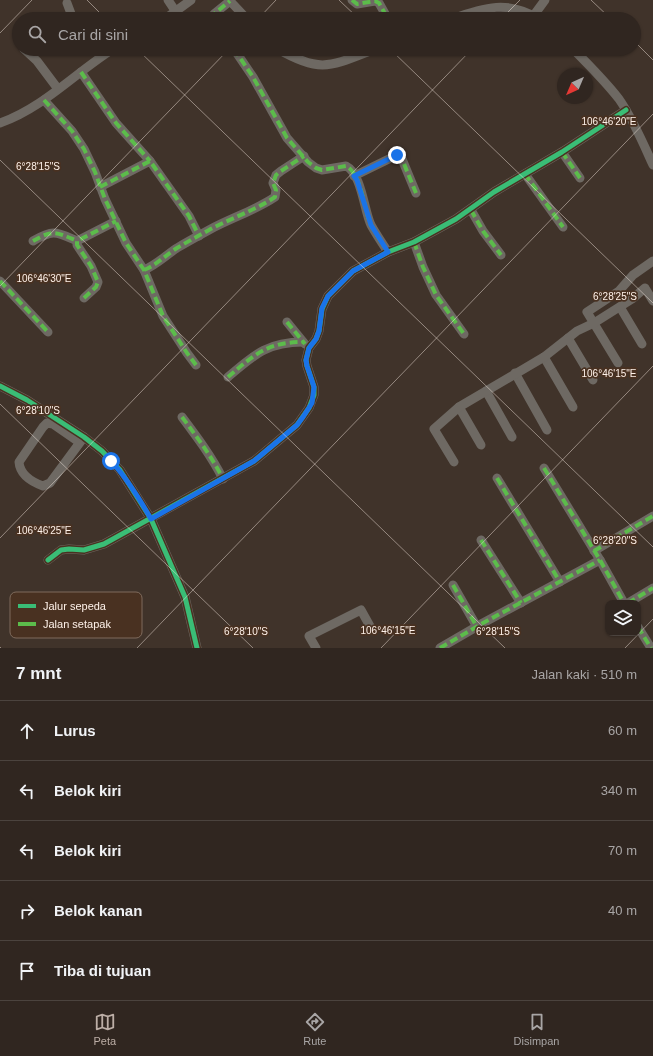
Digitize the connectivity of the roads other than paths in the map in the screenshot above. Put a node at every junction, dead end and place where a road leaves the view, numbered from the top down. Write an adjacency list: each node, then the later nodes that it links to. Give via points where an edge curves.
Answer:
1 (168, 0): 8 (street)
2 (190, 0): 8 (street)
3 (230, 0): 9 (street); 10 (street)
4 (352, 0): 11 (street, via 357,4 375,1)
5 (545, 0): 14 (street)
6 (67, 3): 7 (street)
7 (70, 12)
8 (176, 12)
9 (216, 12)
10 (241, 12)
11 (384, 12)
12 (470, 12): 13 (street, via 494,4 520,7)
13 (528, 12)
14 (539, 12)
15 (32, 56): 22 (street)
16 (95, 56): 21 (street)
17 (239, 56): 27 (street, via 288,138)
18 (290, 56): 19 (street, via 319,66 328,66)
19 (356, 56)
20 (580, 56): 24 (street)
21 (81, 72): 22 (street); 28 (street, via 116,123)
22 (58, 89): 23 (street)
23 (44, 100): 25 (street, via 21,115); 33 (street, via 79,141 96,172)
24 (626, 110): 26 (street); 29 (street)
25 (0, 124)
26 (562, 152): 30 (street); 32 (street)
27 (304, 156): 31 (street, via 316,168 346,166 352,170); 38 (street, via 276,175 273,183 275,197)
28 (150, 161): 33 (street); 38 (street, via 170,187)
29 (653, 165)
30 (525, 174): 35 (street, via 494,192); 37 (street)
31 (354, 176): 34 (street, via 397,155 402,159); 42 (street, via 371,225)
32 (580, 178)
33 (100, 187): 36 (street)
34 (416, 193)
35 (471, 210): 41 (street); 43 (street)
36 (116, 221): 40 (street); 45 (street, via 126,243)
37 (564, 227)
38 (199, 236): 45 (street)
39 (33, 241): 40 (street, via 53,232)
40 (77, 241): 47 (street, via 98,282)
41 (414, 242): 42 (street); 53 (street, via 422,268 436,295)
42 (388, 252): 56 (street, via 353,271 328,296 322,308 316,339)
43 (501, 255)
44 (653, 261): 51 (street, via 633,275 619,291 587,312)
45 (144, 270): 59 (street, via 163,316)
46 (0, 281): 52 (street)
47 (84, 298)
48 (653, 300): 49 (street, via 645,288)
49 (620, 307): 51 (street); 55 (street)
50 (287, 322): 56 (street)
51 (594, 324): 54 (street, via 576,331); 58 (street)
52 (48, 332)
53 (464, 334)
54 (568, 338): 57 (street); 62 (street)
55 (642, 344)
56 (306, 345): 61 (street, via 280,344 263,350); 75 (street, via 307,366 314,387 312,403 287,434 254,461)
57 (544, 357): 60 (street); 66 (street)
58 (618, 363)
59 (196, 365)
60 (515, 374): 64 (street); 68 (street)
61 (228, 377)
62 (593, 380)
63 (0, 386): 70 (street, via 27,400)
64 (486, 391): 65 (street); 69 (street)
65 (459, 407): 71 (street); 72 (street, via 434,429)
66 (573, 407)
67 (182, 417): 75 (street)
68 (547, 430)
69 (512, 437)
70 (82, 440): 70 (street, via 50,483 43,486 34,483 21,471 19,462 47,423); 77 (street, via 102,451 120,470)
71 (481, 445)
72 (454, 462)
73 (544, 468): 79 (street)
74 (497, 478): 82 (street)
75 (223, 479): 77 (street)
76 (653, 516): 79 (street)
77 (151, 519): 80 (street, via 104,544 84,550 61,550); 91 (street, via 185,597)
78 (482, 540): 87 (street)
79 (594, 551): 81 (street)
80 (48, 560)
81 (600, 560): 82 (street); 85 (street)
82 (560, 582): 87 (street)
83 (453, 585): 88 (street)
84 (653, 588): 86 (street)
85 (622, 600)
86 (633, 600)
87 (521, 603): 88 (street)
88 (477, 627): 93 (street)
89 (371, 628): 92 (street, via 361,610 309,636)
90 (641, 632): 94 (street)
91 (197, 648)
92 (316, 648)
93 (440, 648)
94 (651, 648)

